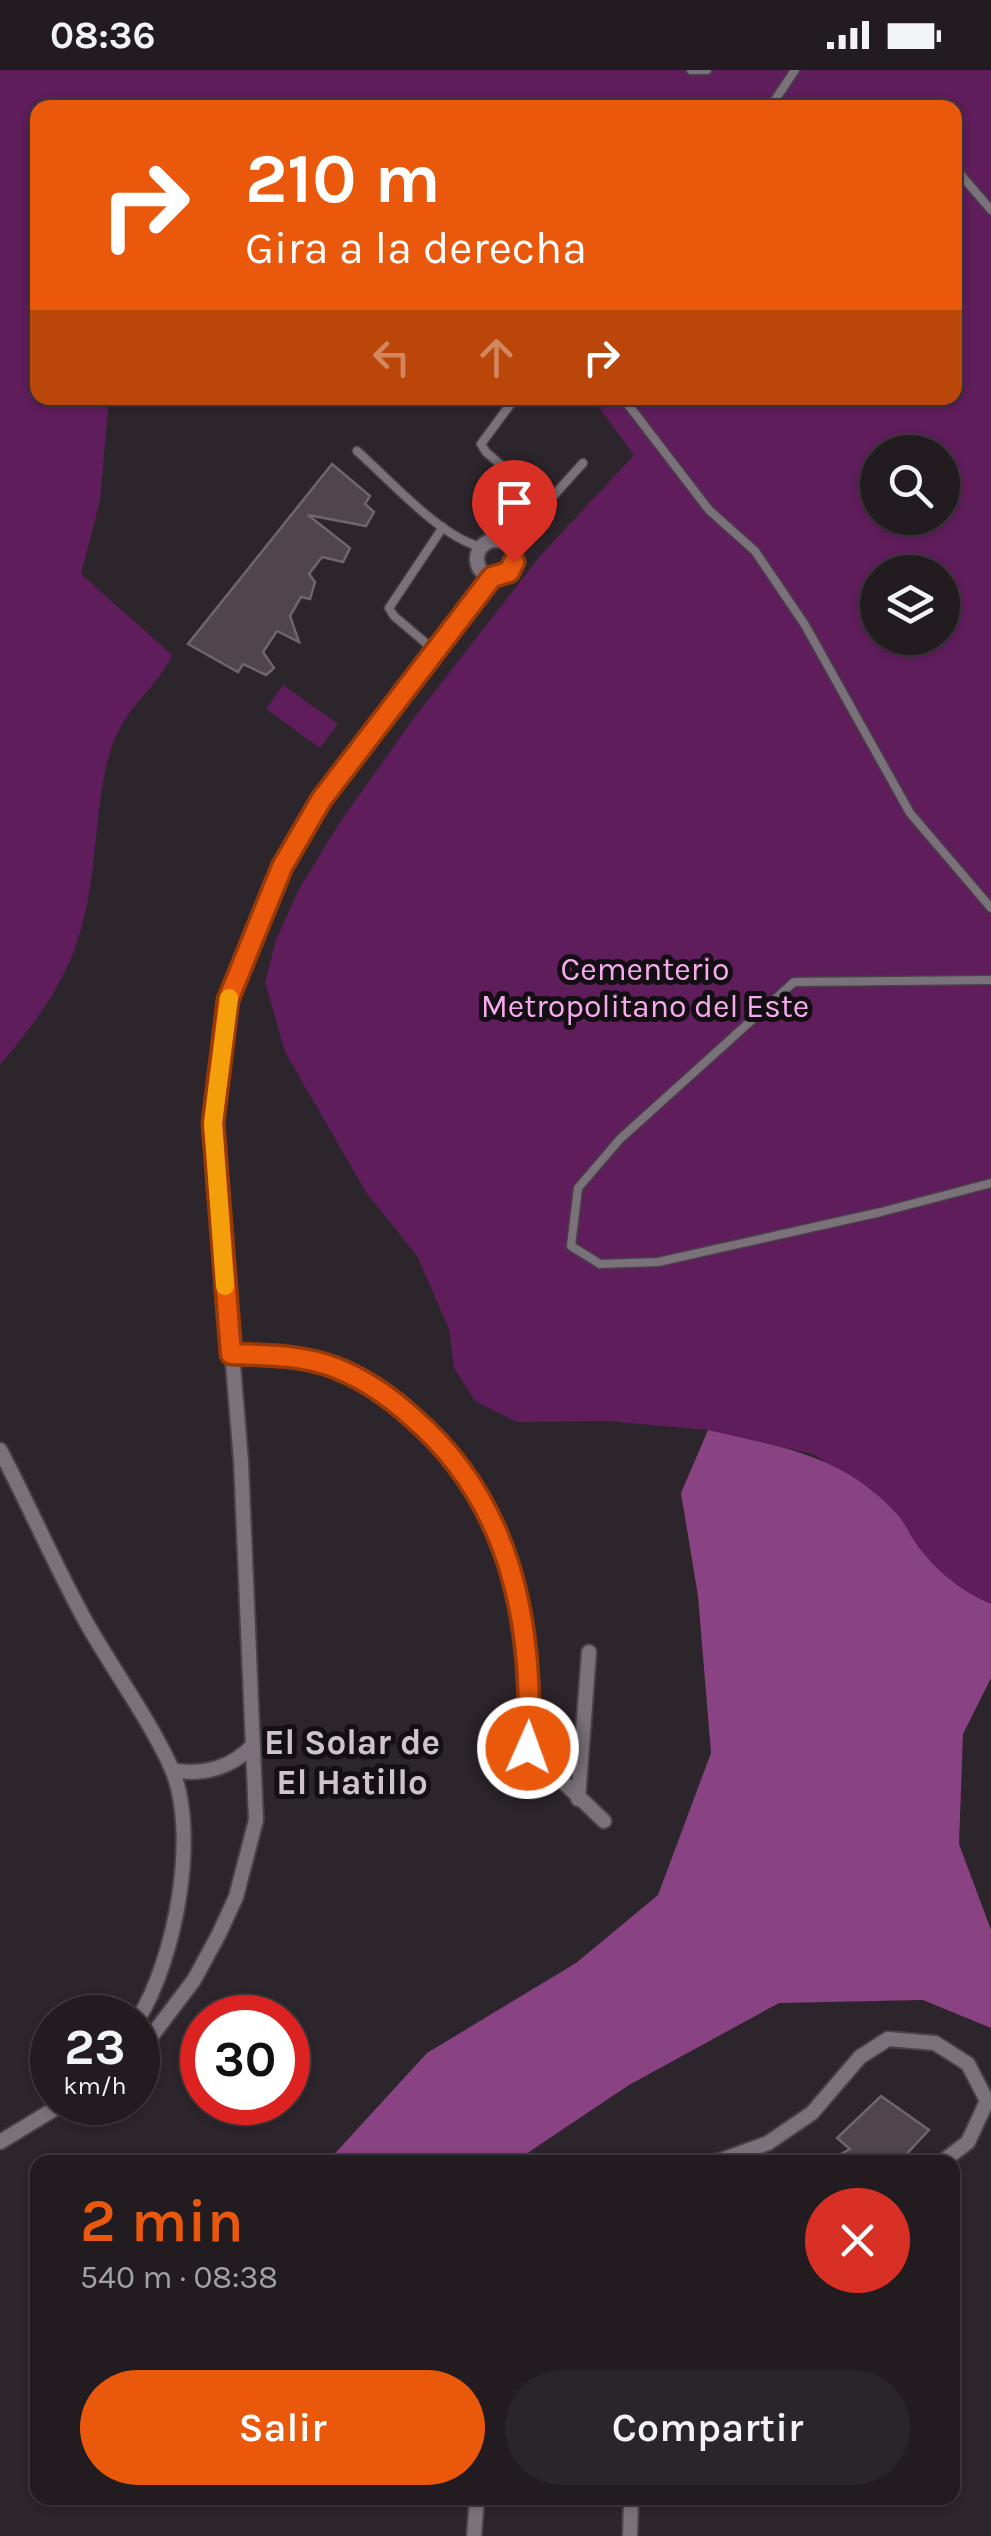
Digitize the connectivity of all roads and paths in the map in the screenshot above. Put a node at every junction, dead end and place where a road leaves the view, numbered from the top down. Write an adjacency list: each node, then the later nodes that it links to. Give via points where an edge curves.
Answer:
1 (691, 70): 2 (lane)
2 (707, 70)
3 (795, 70): 4 (lane)
4 (773, 100)
5 (962, 176): 6 (lane)
6 (991, 210)
7 (510, 405): 11 (lane, via 481,444)
8 (629, 405): 17 (lane, via 709,510 755,551 805,625 910,814)
9 (358, 451): 12 (lane)
10 (583, 463): 11 (lane)
11 (546, 504): 13 (lane)
12 (444, 526): 14 (lane); 16 (lane, via 389,608)
13 (509, 545): 14 (street, via 498,540); 15 (street, via 512,567)
14 (481, 547): 15 (street, via 478,566)
15 (492, 577): 16 (street)
16 (436, 652): 20 (street, via 301,833 228,1000 213,1123)
17 (991, 908)
18 (991, 980): 19 (lane, via 794,982 620,1139 578,1188 571,1246 600,1264 658,1262)
19 (991, 1183)
20 (231, 1354): 23 (street); 24 (street, via 280,1355 336,1368 387,1395 431,1433 476,1487 505,1547 520,1604 531,1681)
21 (0, 1450): 25 (street, via 84,1619)
22 (589, 1652): 27 (street)
23 (253, 1745): 25 (street, via 225,1766); 30 (street, via 256,1820 236,1897 194,1980)
24 (528, 1748): 26 (street); 27 (street)
25 (172, 1770): 29 (street, via 182,1831 179,1896)
26 (507, 1780)
27 (578, 1798): 28 (street)
28 (604, 1821)
29 (151, 1995)
30 (160, 2025)
31 (30, 2124): 32 (street)
32 (0, 2142)
33 (734, 2155): 34 (street, via 812,2112 860,2056 888,2039 934,2043 968,2064 986,2101 968,2142)
34 (951, 2155)
35 (476, 2505): 37 (street)
36 (631, 2505): 38 (street)
37 (474, 2536)
38 (630, 2536)

